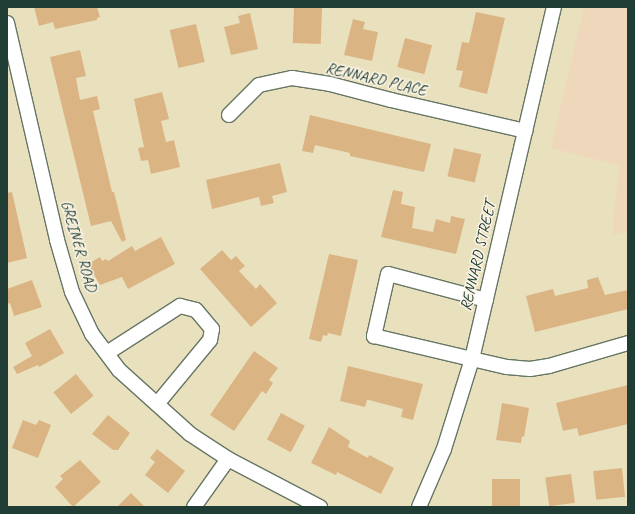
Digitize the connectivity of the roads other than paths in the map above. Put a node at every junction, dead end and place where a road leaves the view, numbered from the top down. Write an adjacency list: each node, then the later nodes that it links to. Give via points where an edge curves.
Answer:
1 (554, 7): 4 (street, RENNARD STREET)
2 (7, 23): 7 (street, GREINER ROAD, via 57,240 72,292 92,334)
3 (228, 115): 4 (street, RENNARD PLACE, via 259,85 292,78 330,84)
4 (525, 131): 5 (street, RENNARD STREET)
5 (486, 300): 8 (street, RENNARD STREET); 8 (street, via 388,274 374,336)
6 (628, 343): 8 (street, via 530,369)
7 (107, 353): 9 (street, GREINER ROAD, via 119,370); 9 (street, via 180,306 196,310 212,329 210,340)
8 (472, 359): 13 (street, RENNARD STREET, via 444,449)
9 (157, 404): 10 (street, GREINER ROAD, via 190,434)
10 (228, 459): 11 (street); 12 (street, GREINER ROAD)
11 (194, 507)
12 (320, 507)
13 (419, 507)

